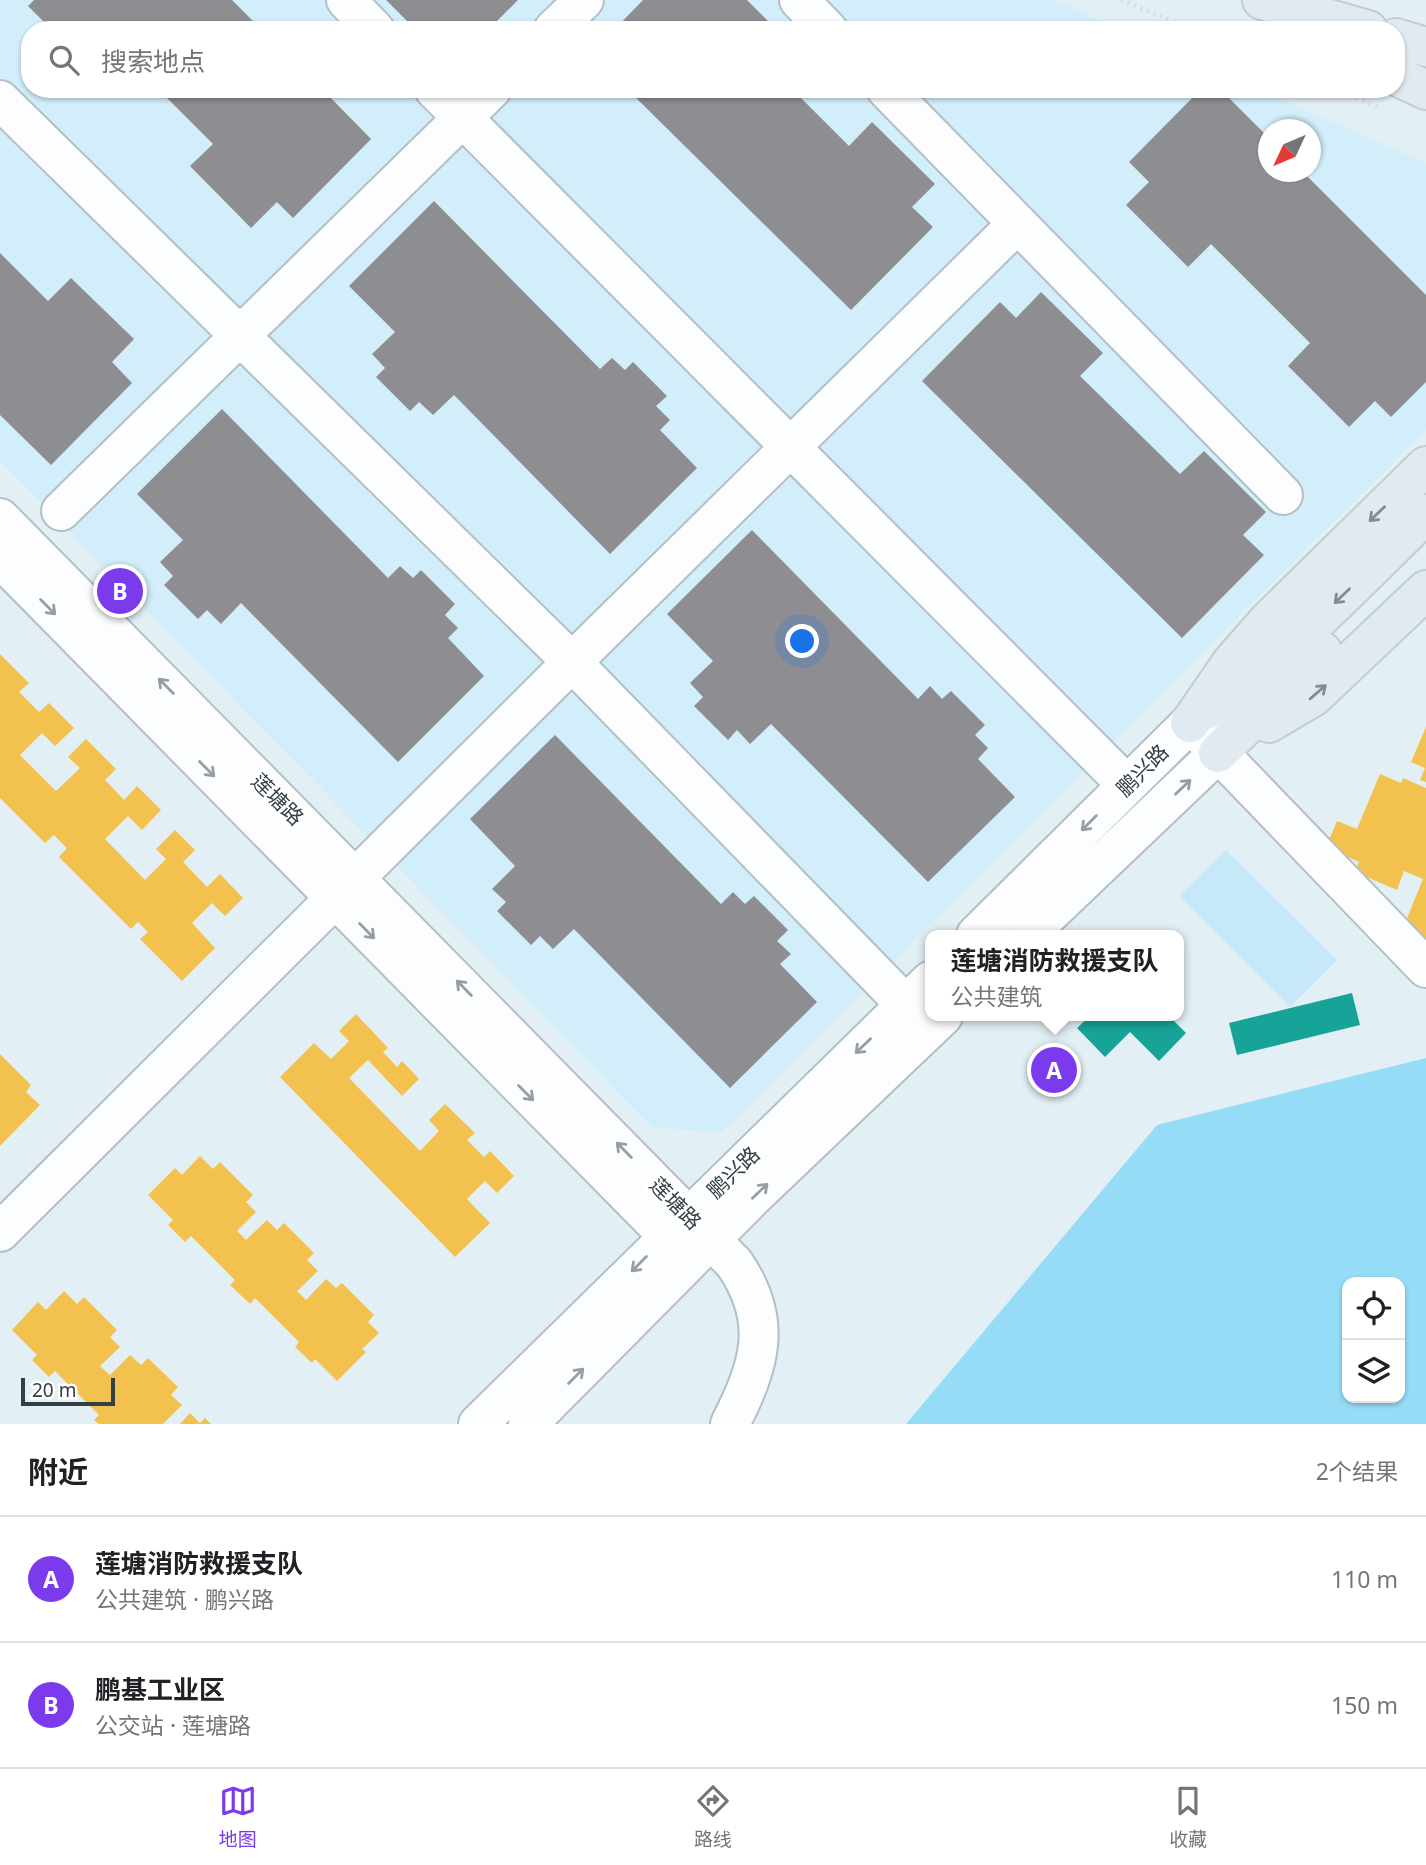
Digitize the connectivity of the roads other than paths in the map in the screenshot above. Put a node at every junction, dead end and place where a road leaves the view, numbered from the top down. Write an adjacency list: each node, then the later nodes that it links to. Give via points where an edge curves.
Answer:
1 (346, 0): 6 (street)
2 (584, 0): 7 (street)
3 (799, 0): 8 (street)
4 (1234, 0): 9 (main road)
5 (1262, 0): 10 (main road)
6 (366, 21)
7 (562, 21)
8 (819, 21)
9 (1279, 21)
10 (1336, 21)
11 (1405, 41): 12 (main road)
12 (1426, 47)
13 (1405, 80): 14 (main road)
14 (1426, 90)
15 (443, 98): 19 (street)
16 (483, 98): 19 (street)
17 (895, 98): 20 (street)
18 (0, 100): 21 (street)
19 (463, 118): 21 (street); 22 (street)
20 (1017, 224): 22 (street); 24 (street)
21 (240, 336): 25 (street); 32 (street)
22 (792, 449): 32 (street); 35 (street)
23 (1426, 466): 33 (main road, one-way to 33, via 1269,620 1232,662)
24 (1283, 495)
25 (61, 511)
26 (1426, 514): 31 (main road, one-way to 31)
27 (0, 518): 36 (street, 莲塘路, one-way to 27)
28 (1426, 549): 31 (main road)
29 (0, 558): 36 (street, 莲塘路, one-way to 36)
30 (1426, 590): 34 (main road, one-way to 30, via 1313,697)
31 (1294, 660): 33 (main road, via 1257,676); 34 (main road)
32 (572, 662): 36 (street); 40 (street)
33 (1190, 723): 34 (street); 35 (street, 鹏兴路)
34 (1219, 752): 38 (street, 鹏兴路, one-way to 34); 39 (street)
35 (1127, 785): 37 (street, 鹏兴路, one-way to 37)
36 (345, 888): 42 (street, 莲塘路); 43 (street)
37 (981, 930)
38 (1032, 930)
39 (1426, 968)
40 (918, 993): 42 (street, 鹏兴路, one-way to 42)
41 (937, 1021): 42 (street, 鹏兴路, one-way to 41)
42 (689, 1231): 44 (street, 鹏兴路, one-way to 44); 45 (street, 鹏兴路, one-way to 42); 46 (street, 莲塘路, via 745,1279 754,1298 759,1322 756,1368)
43 (0, 1232)
44 (478, 1424)
45 (528, 1424)
46 (730, 1424)

